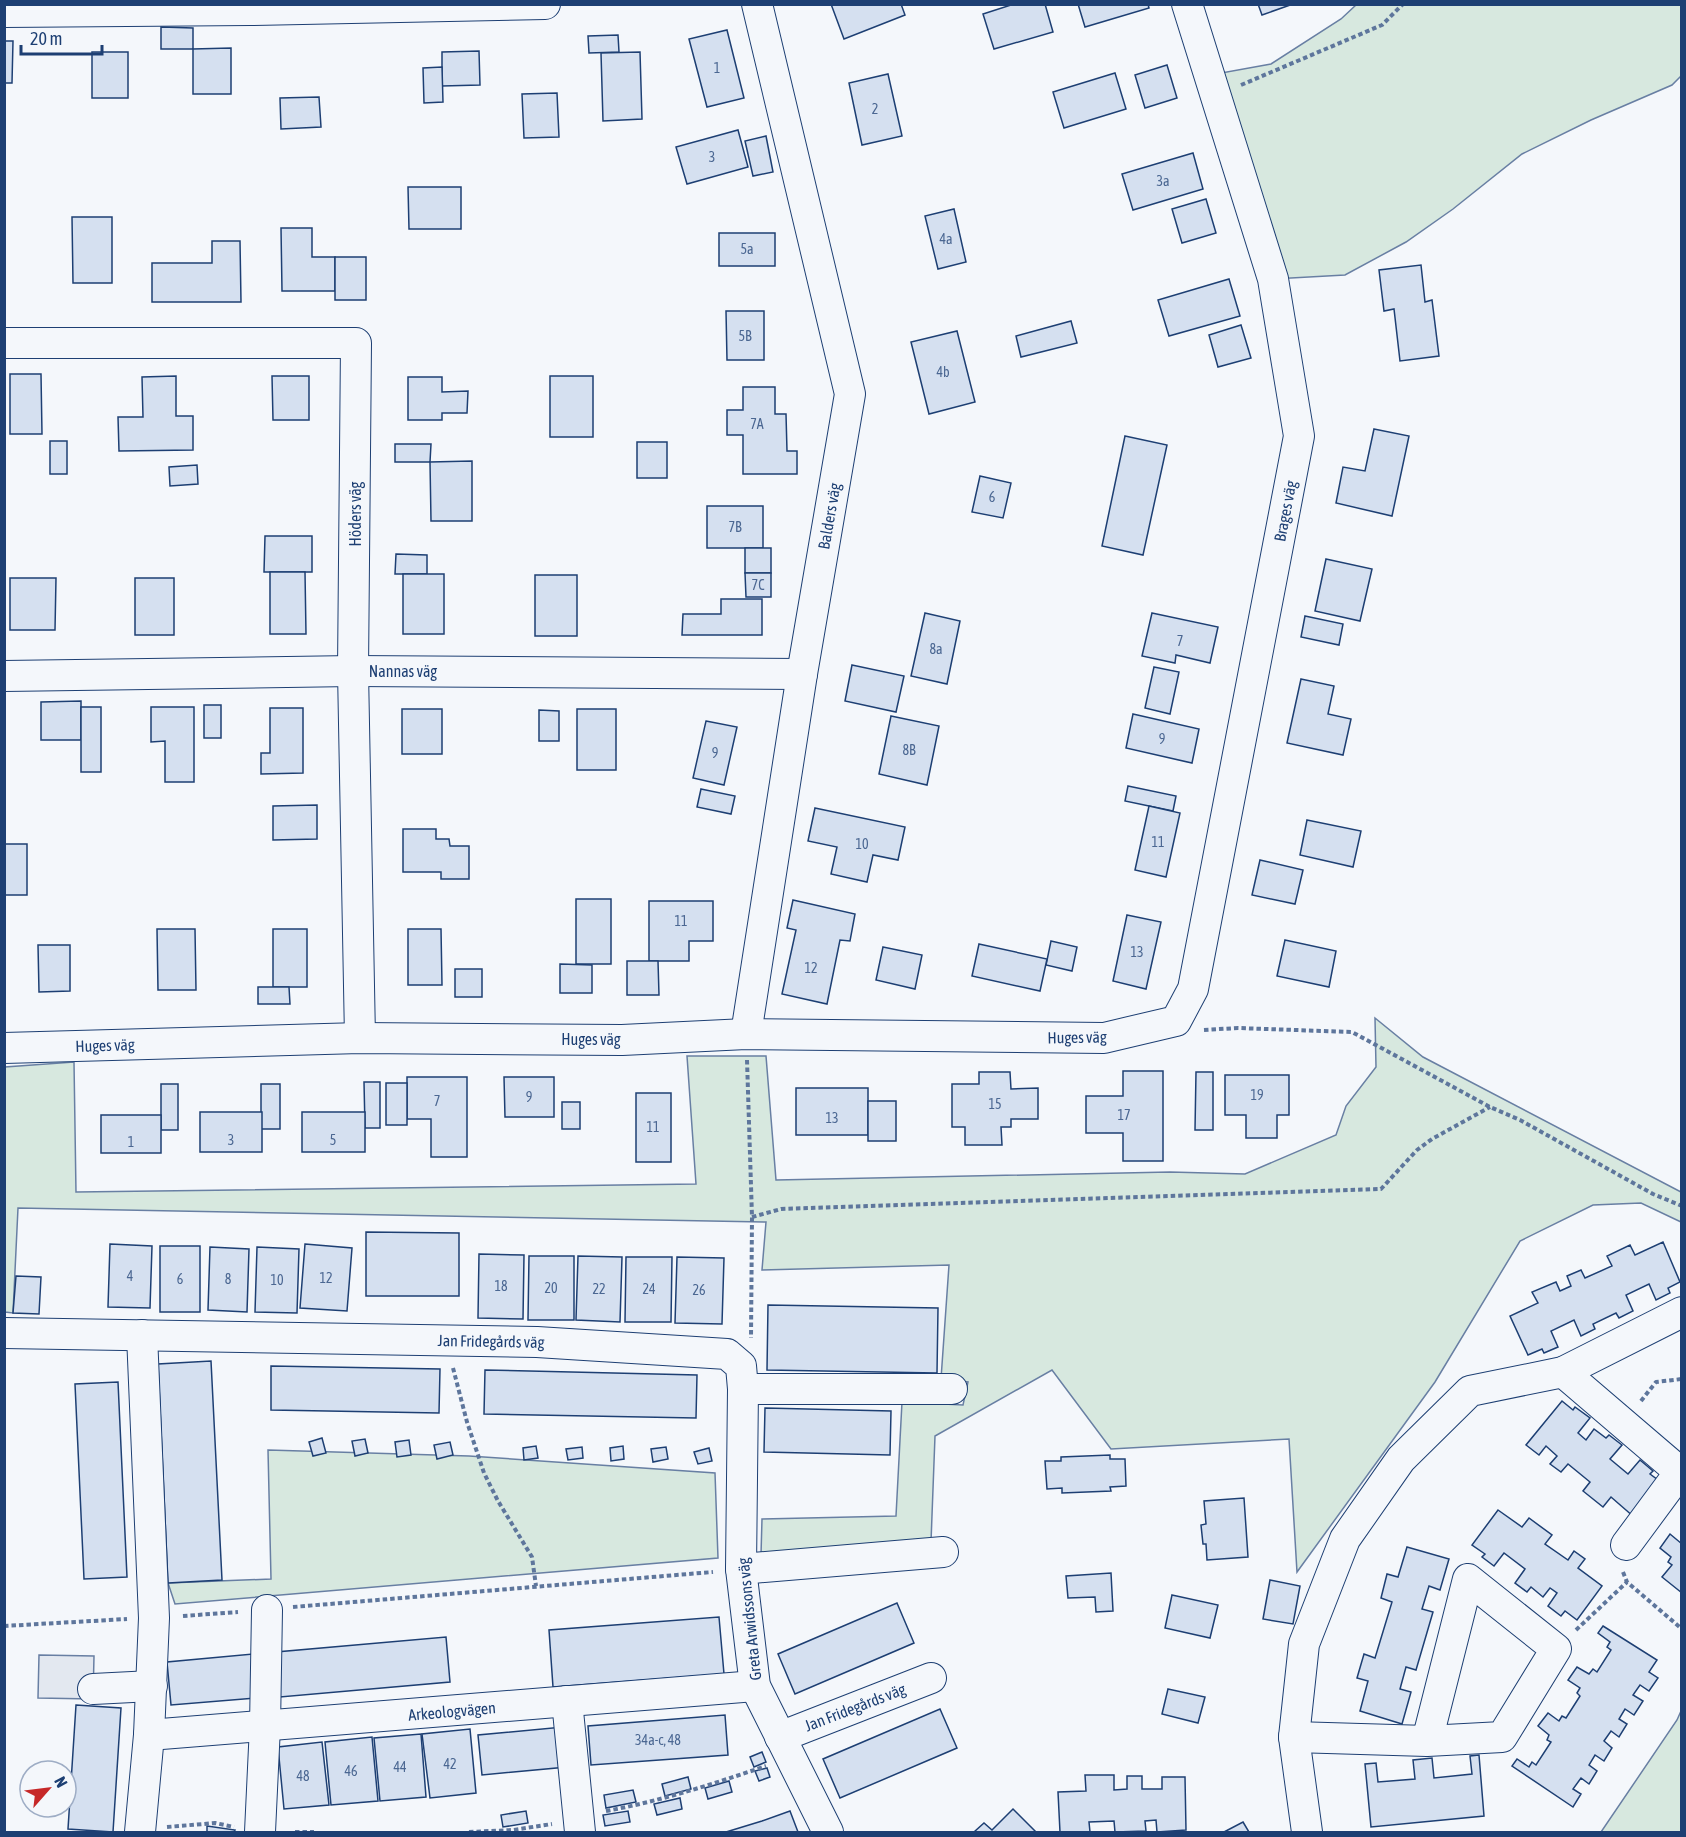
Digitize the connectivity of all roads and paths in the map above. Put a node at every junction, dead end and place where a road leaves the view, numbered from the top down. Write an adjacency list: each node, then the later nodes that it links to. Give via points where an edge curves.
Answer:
1 (545, 4): 5 (street)
2 (758, 4): 9 (street, Balders väg, via 850,394)
3 (1187, 4): 6 (street, Brages väg)
4 (1403, 4): 6 (path, via 1382,25)
5 (4, 12)
6 (1216, 96): 11 (street, Brages väg, via 1273,279 1299,436 1193,989)
7 (4, 343): 8 (street, Höders väg, via 356,343)
8 (353, 671): 9 (street, Nannas väg); 10 (street, Nannas väg); 13 (street, Höders väg)
9 (802, 674): 12 (street, Balders väg)
10 (4, 676)
11 (1176, 1021): 12 (street, Huges väg, via 1104,1038); 15 (path, via 1203,1030 1352,1032)
12 (746, 1034): 13 (street, Huges väg, via 622,1040); 17 (path)
13 (360, 1038): 14 (street, Huges väg)
14 (4, 1048)
15 (1490, 1107): 16 (path); 17 (path, via 1417,1150 1381,1189 780,1209)
16 (1682, 1206)
17 (752, 1217): 23 (path, via 751,1349)
18 (1682, 1312): 22 (street)
19 (4, 1333): 20 (street, Jan Fridegårds väg)
20 (142, 1335): 21 (street, Jan Fridegårds väg); 34 (street)
21 (446, 1340): 23 (street, Jan Fridegårds väg, via 537,1341 727,1354); 32 (path, via 484,1473 532,1557)
22 (1563, 1372): 26 (street); 45 (street, via 1470,1391 1401,1459 1345,1539 1304,1644)
23 (742, 1377): 25 (street, Jan Fridegårds väg); 30 (street, Greta Arwidssons väg)
24 (1682, 1379): 26 (path, via 1656,1382)
25 (952, 1389)
26 (1624, 1422): 27 (street)
27 (1681, 1471): 28 (street)
28 (1626, 1545): 31 (path, via 1620,1565)
29 (943, 1552): 30 (street)
30 (741, 1569): 32 (path); 40 (street, Greta Arwidssons väg)
31 (1627, 1582): 36 (path); 37 (path)
32 (536, 1586): 33 (path)
33 (267, 1610): 34 (path); 43 (street)
34 (154, 1618): 35 (path); 39 (street)
35 (4, 1626)
36 (1682, 1629)
37 (1556, 1649): 46 (street, via 1502,1737); 46 (street, via 1468,1579)
38 (931, 1678): 47 (street, Jan Fridegårds väg)
39 (152, 1686): 41 (street); 44 (street)
40 (755, 1686): 42 (street, Arkeologvägen); 47 (street, Greta Arwidssons väg)
41 (93, 1689)
42 (567, 1701): 43 (street, Arkeologvägen); 48 (street)
43 (265, 1726): 44 (street, Arkeologvägen); 49 (street)
44 (150, 1735): 50 (street)
45 (1294, 1737): 46 (street); 55 (street)
46 (1427, 1741)
47 (785, 1747): 48 (path, via 698,1790 601,1812); 54 (street, Greta Arwidssons väg)
48 (580, 1826): 53 (path)
49 (251, 1831): 50 (path, via 215,1823)
50 (140, 1832)
51 (295, 1833): 52 (path)
52 (314, 1833)
53 (469, 1833)
54 (828, 1833)
55 (1307, 1833)

